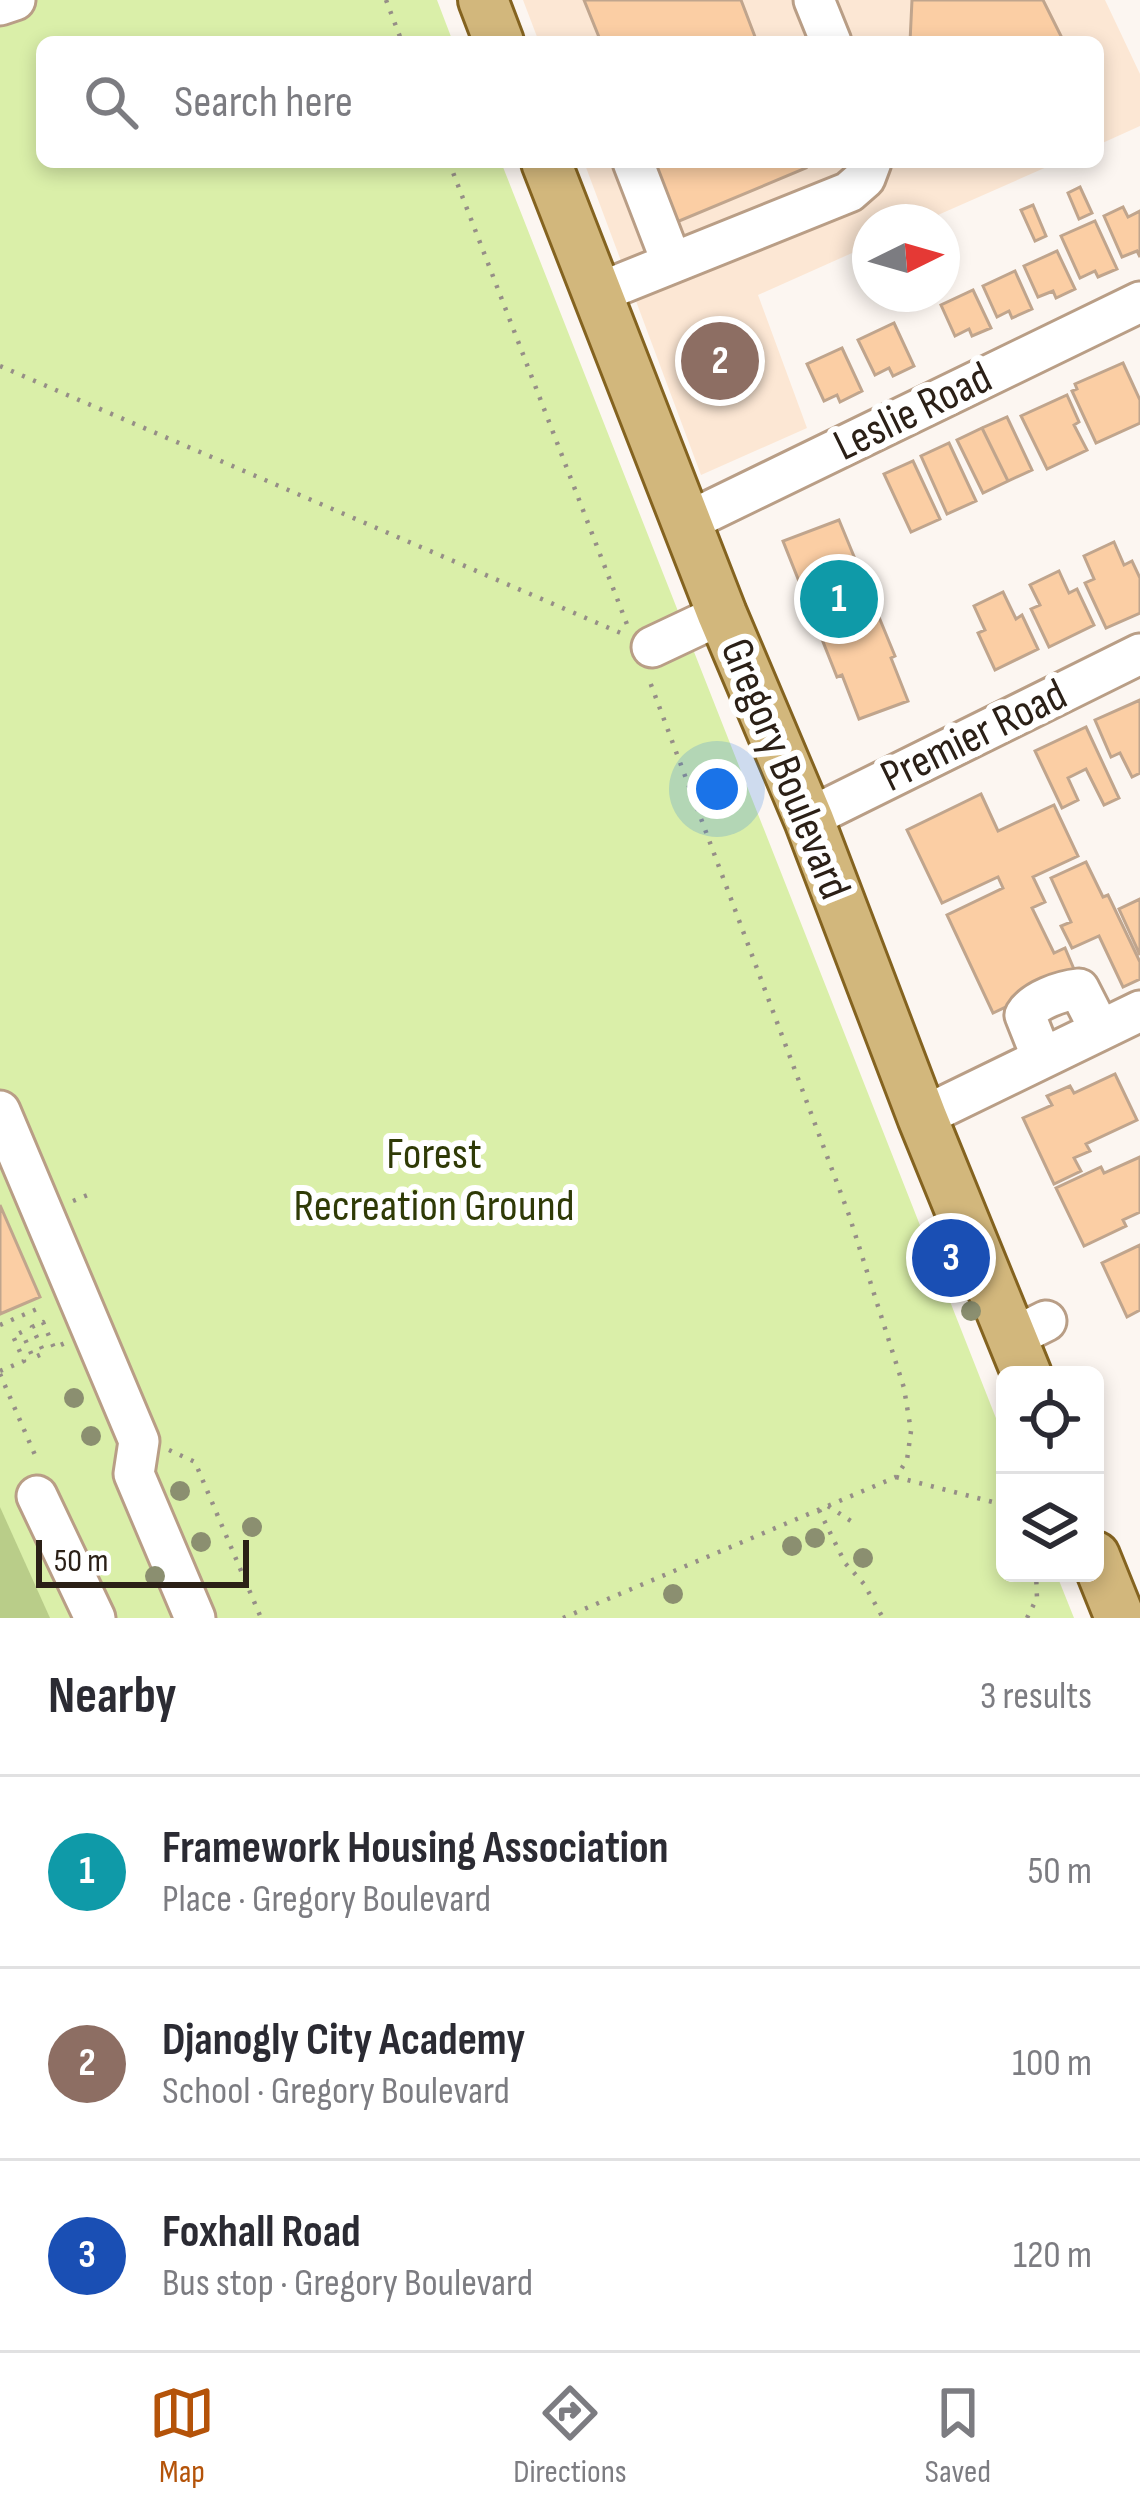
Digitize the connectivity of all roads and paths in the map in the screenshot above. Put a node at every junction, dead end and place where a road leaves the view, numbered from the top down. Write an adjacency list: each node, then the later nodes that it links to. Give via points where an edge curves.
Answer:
1 (15, 0): 5 (street)
2 (386, 0): 6 (path)
3 (483, 0): 7 (main road)
4 (814, 0): 8 (street)
5 (0, 5)
6 (400, 36)
7 (497, 36)
8 (829, 36)
9 (451, 168): 16 (path, via 633,638)
10 (548, 168): 14 (main road, Gregory Boulevard)
11 (634, 168): 13 (street)
12 (869, 168): 13 (street, via 848,192)
13 (672, 263): 14 (street)
14 (598, 293): 17 (main road, Gregory Boulevard)
15 (1140, 302): 17 (street, Leslie Road)
16 (0, 366)
17 (687, 521): 18 (main road, Gregory Boulevard)
18 (722, 614): 20 (street); 21 (main road, Gregory Boulevard)
19 (1140, 654): 21 (street, Premier Road)
20 (650, 663): 37 (path, via 850,1215 904,1388 911,1431)
21 (809, 820): 24 (main road, Gregory Boulevard)
22 (1140, 1011): 24 (street)
23 (0, 1112): 32 (street)
24 (922, 1117): 34 (main road, Gregory Boulevard)
25 (95, 1192): 26 (path)
26 (64, 1204)
27 (38, 1309): 28 (path)
28 (26, 1314): 29 (path); 31 (path)
29 (16, 1318): 30 (path); 33 (path)
30 (0, 1325)
31 (32, 1327): 32 (path, via 43,1322 54,1348); 33 (path, via 44,1353 33,1358)
32 (92, 1331): 36 (street)
33 (22, 1332): 35 (path, via 13,1336 24,1361)
34 (1028, 1345)
35 (0, 1373): 38 (path, via 51,1491)
36 (139, 1441): 46 (street, via 134,1474); 47 (path, via 195,1462)
37 (896, 1478): 39 (path); 40 (path)
38 (38, 1496): 45 (street)
39 (996, 1504)
40 (827, 1506): 41 (path); 42 (path)
41 (819, 1510): 48 (path); 49 (path)
42 (854, 1523)
43 (1104, 1578): 51 (main road)
44 (1036, 1582): 50 (path)
45 (94, 1618)
46 (195, 1618)
47 (261, 1618)
48 (563, 1618)
49 (883, 1618)
50 (1027, 1618)
51 (1120, 1618)

